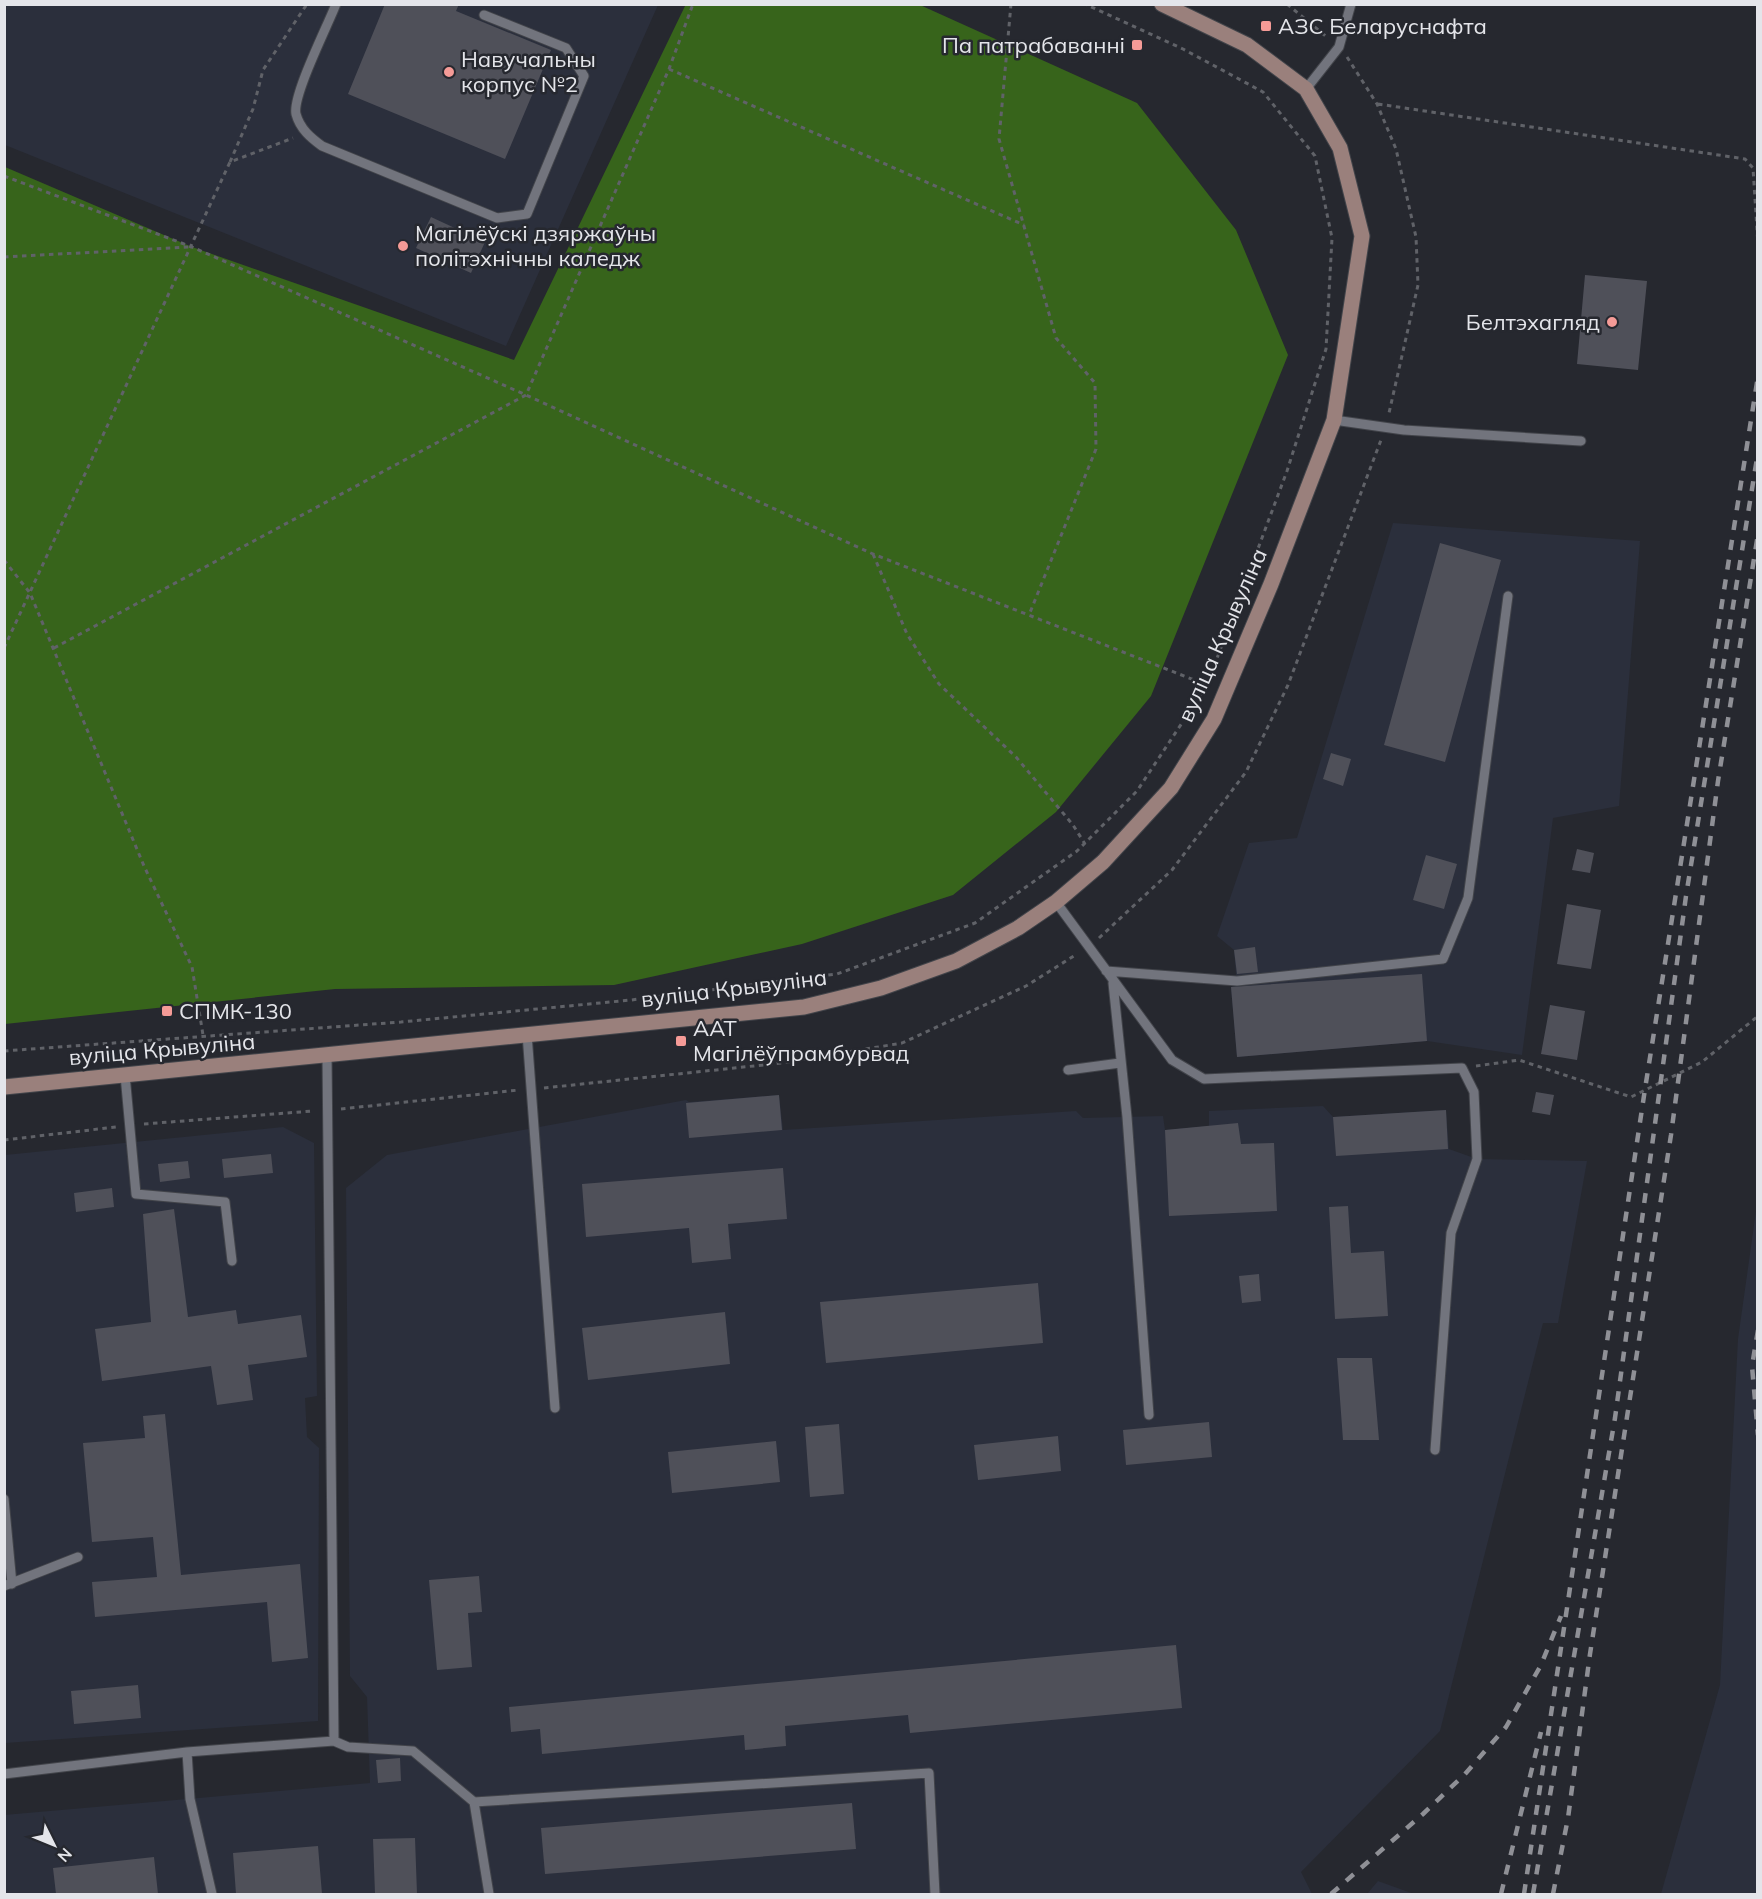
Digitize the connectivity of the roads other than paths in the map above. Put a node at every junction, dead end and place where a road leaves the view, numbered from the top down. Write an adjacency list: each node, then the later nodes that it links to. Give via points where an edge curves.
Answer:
1 (336, 4): 4 (lane, via 298,94 296,113 306,133 322,146 497,218 527,214 584,76 567,48)
2 (1162, 4): 5 (main road, вуліца Крывуліна, via 1247,45)
3 (1351, 4): 5 (lane, via 1339,47)
4 (484, 15)
5 (1306, 89): 6 (main road, вуліца Крывуліна, via 1340,148 1362,236)
6 (1334, 420): 7 (lane, via 1404,430); 9 (main road, вуліца Крывуліна, via 1214,719 1171,788 1103,862)
7 (1581, 441)
8 (1508, 596): 10 (lane, via 1468,898 1443,959 1237,981)
9 (1056, 902): 10 (lane); 12 (main road, вуліца Крывуліна, via 1018,928 956,961 881,988 804,1006)
10 (1106, 971): 11 (lane)
11 (1113, 980): 14 (lane); 21 (lane, via 1172,1060 1204,1079 1462,1068 1474,1092 1477,1159 1451,1233)
12 (527, 1035): 13 (main road, вуліца Крывуліна); 19 (lane)
13 (327, 1056): 16 (main road, вуліца Крывуліна); 25 (lane)
14 (1120, 1063): 15 (lane); 20 (lane)
15 (1068, 1070)
16 (124, 1075): 17 (main road, вуліца Крывуліна); 18 (lane, via 136,1194 225,1203)
17 (4, 1087)
18 (232, 1261)
19 (555, 1408)
20 (1149, 1415)
21 (1435, 1450)
22 (4, 1499): 24 (lane)
23 (78, 1557): 24 (lane)
24 (8, 1585)
25 (334, 1741): 26 (lane); 28 (lane, via 348,1748 412,1752)
26 (188, 1752): 27 (lane); 29 (lane, via 190,1799)
27 (4, 1774)
28 (474, 1802): 30 (lane); 31 (lane, via 929,1773)
29 (212, 1894)
30 (489, 1894)
31 (935, 1894)

